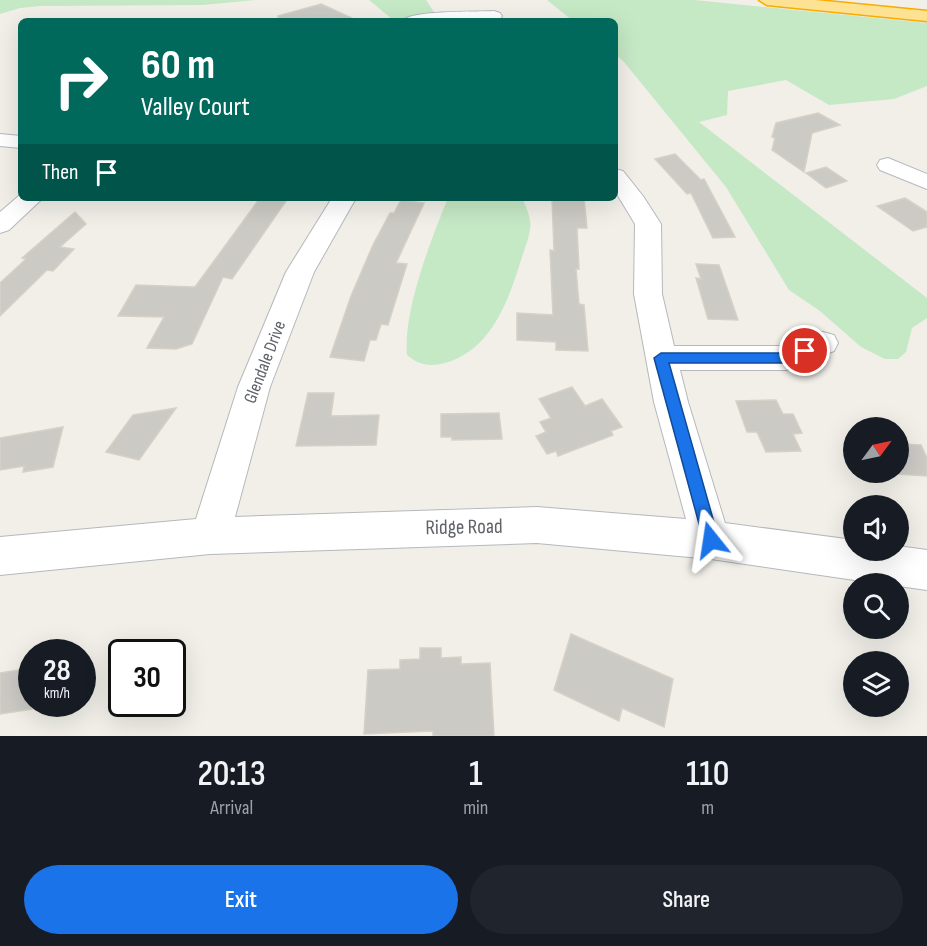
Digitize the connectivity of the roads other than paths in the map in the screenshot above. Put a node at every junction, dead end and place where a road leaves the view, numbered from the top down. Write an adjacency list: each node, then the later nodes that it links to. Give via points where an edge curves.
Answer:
1 (767, 0): 5 (highway)
2 (870, 0): 3 (highway)
3 (927, 6)
4 (494, 16): 6 (street)
5 (927, 16)
6 (436, 18)
7 (0, 140): 8 (street)
8 (18, 142)
9 (888, 165): 11 (street)
10 (618, 180): 16 (street, via 648,224 648,294)
11 (927, 182)
12 (28, 201): 14 (street)
13 (342, 201): 17 (street, Glendale Drive, via 300,272 254,387)
14 (0, 225)
15 (823, 343): 16 (street, via 786,358)
16 (661, 358): 18 (street)
17 (210, 536): 18 (street, Ridge Road, via 537,525); 19 (street, Ridge Road)
18 (711, 540): 20 (street, Ridge Road)
19 (0, 556)
20 (927, 570)

